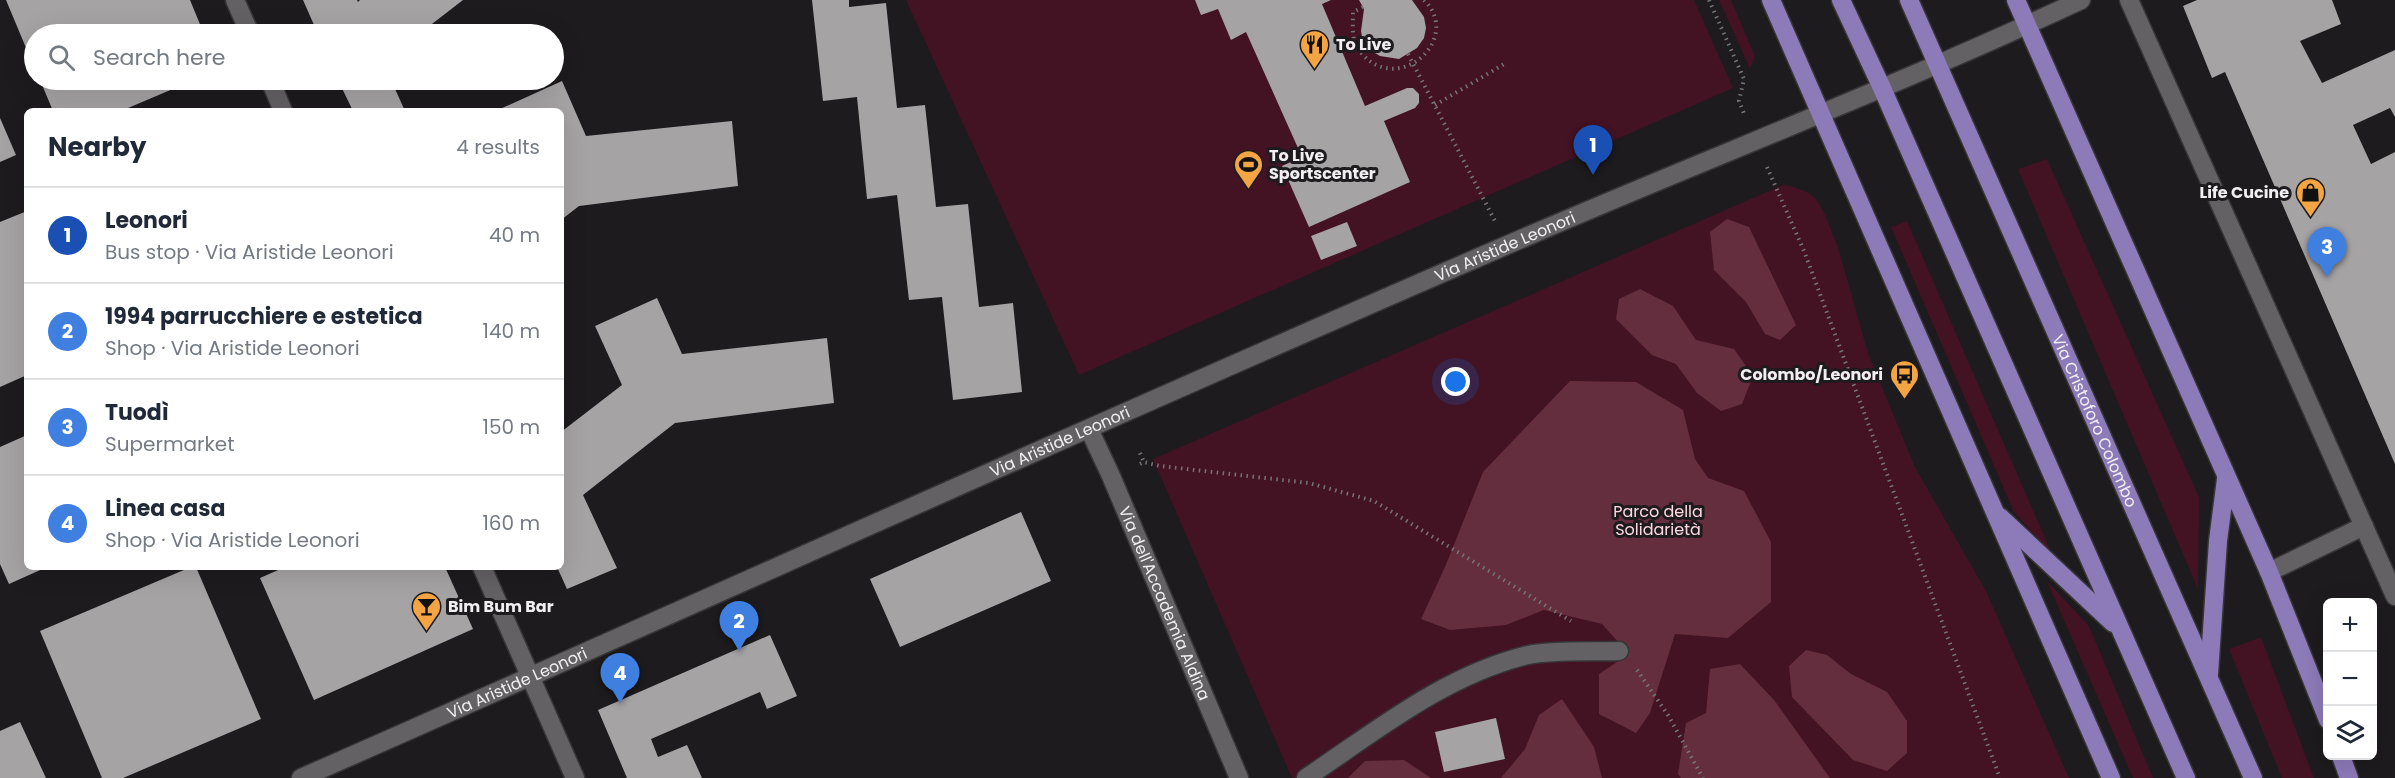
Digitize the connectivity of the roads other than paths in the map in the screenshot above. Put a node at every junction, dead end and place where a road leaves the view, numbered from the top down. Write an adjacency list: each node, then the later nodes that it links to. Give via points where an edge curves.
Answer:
1 (235, 0): 8 (street)
2 (1771, 0): 14 (main road)
3 (1841, 0): 11 (main road)
4 (1910, 0): 10 (main road, Via Cristoforo Colombo)
5 (2016, 0): 9 (main road)
6 (2081, 0): 9 (street)
7 (2129, 0): 18 (street)
8 (246, 24)
9 (2027, 25): 10 (street); 16 (main road)
10 (1937, 64): 11 (street); 24 (main road, Via Cristoforo Colombo)
11 (1882, 87): 14 (street); 22 (main road)
12 (274, 90): 13 (street)
13 (282, 108)
14 (1820, 114): 15 (street, Via Aristide Leonori, via 1508,245); 17 (main road)
15 (1089, 429): 25 (street, Via Aristide Leonori); 30 (street, Via dell'Accademia Aldina)
16 (2226, 479): 20 (main road); 24 (main road)
17 (1994, 511): 22 (main road); 32 (main road)
18 (2364, 526): 20 (street); 21 (street)
19 (483, 570): 25 (street)
20 (2269, 572): 26 (main road)
21 (2395, 596)
22 (2120, 629): 33 (main road)
23 (1619, 651): 31 (street, via 1530,655 1474,672 1417,704)
24 (2208, 675): 34 (main road, Via Cristoforo Colombo)
25 (531, 677): 28 (street, Via Aristide Leonori); 29 (street)
26 (2323, 707)
27 (2343, 760): 35 (main road)
28 (301, 778)
29 (575, 778)
30 (1239, 778)
31 (1306, 778)
32 (2111, 778)
33 (2186, 778)
34 (2253, 778)
35 (2349, 778)

